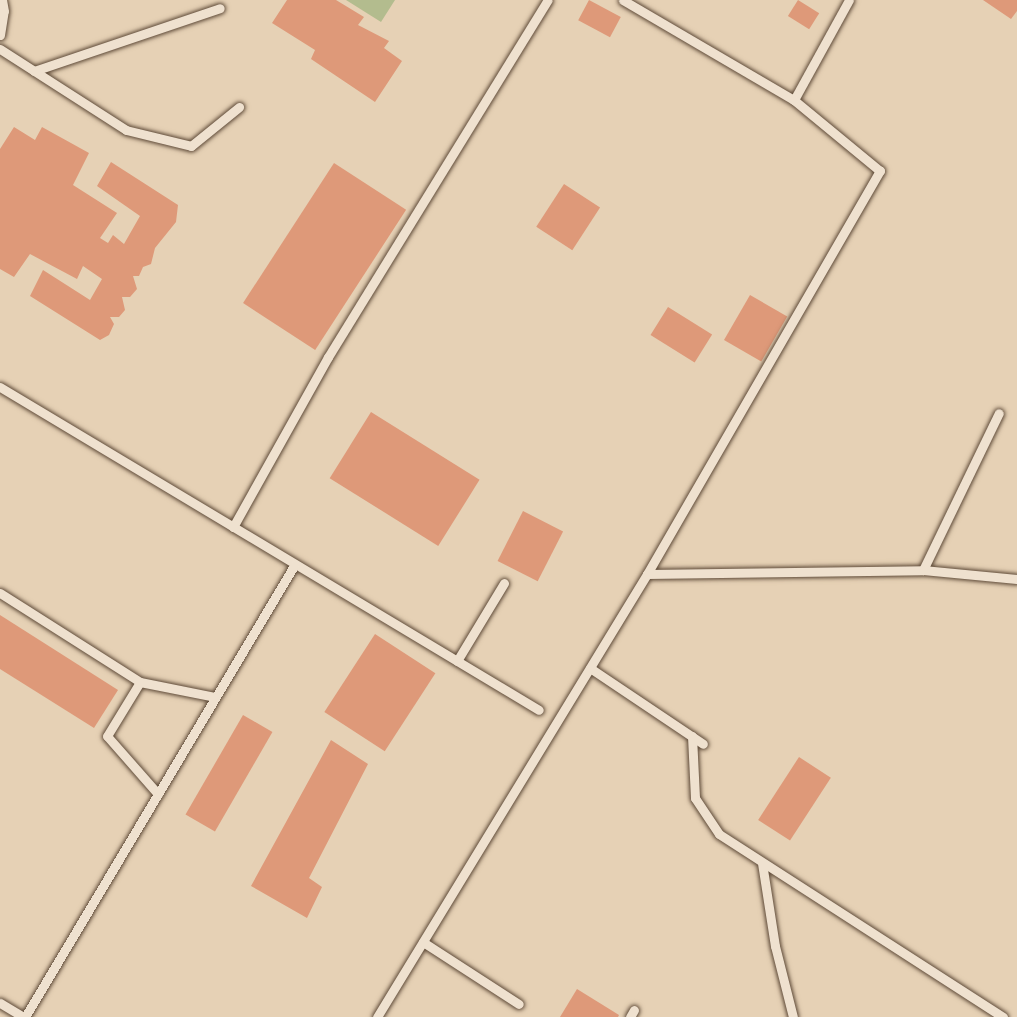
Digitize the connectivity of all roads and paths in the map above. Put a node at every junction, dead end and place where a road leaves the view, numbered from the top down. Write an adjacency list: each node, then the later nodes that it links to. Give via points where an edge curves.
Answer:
1 (2, 0): 6 (lane)
2 (548, 0): 13 (lane, via 328,357)
3 (623, 0): 9 (lane)
4 (849, 0): 9 (lane)
5 (220, 8): 8 (lane)
6 (0, 34)
7 (0, 49): 8 (lane)
8 (34, 71): 10 (lane, via 126,130 190,146)
9 (794, 100): 16 (lane, via 880,171)
10 (239, 107)
11 (0, 387): 13 (lane)
12 (999, 413): 15 (lane)
13 (233, 527): 14 (lane)
14 (295, 564): 20 (lane); 23 (lane)
15 (923, 570): 16 (lane); 17 (lane)
16 (647, 574): 21 (lane)
17 (1017, 579)
18 (504, 583): 20 (lane)
19 (0, 593): 22 (lane)
20 (457, 661): 24 (lane)
21 (590, 668): 25 (lane); 29 (lane)
22 (140, 682): 23 (lane); 27 (lane, via 107,736)
23 (215, 697): 27 (lane)
24 (539, 710)
25 (692, 736): 26 (lane); 28 (lane, via 695,798 719,834)
26 (703, 744)
27 (158, 794): 33 (lane)
28 (762, 863): 32 (lane); 35 (lane, via 775,946)
29 (423, 942): 31 (lane); 34 (lane)
30 (0, 1003): 33 (lane)
31 (519, 1004)
32 (986, 1007): 36 (lane); 37 (lane)
33 (24, 1017)
34 (377, 1017)
35 (793, 1017)
36 (988, 1017)
37 (1003, 1017)

